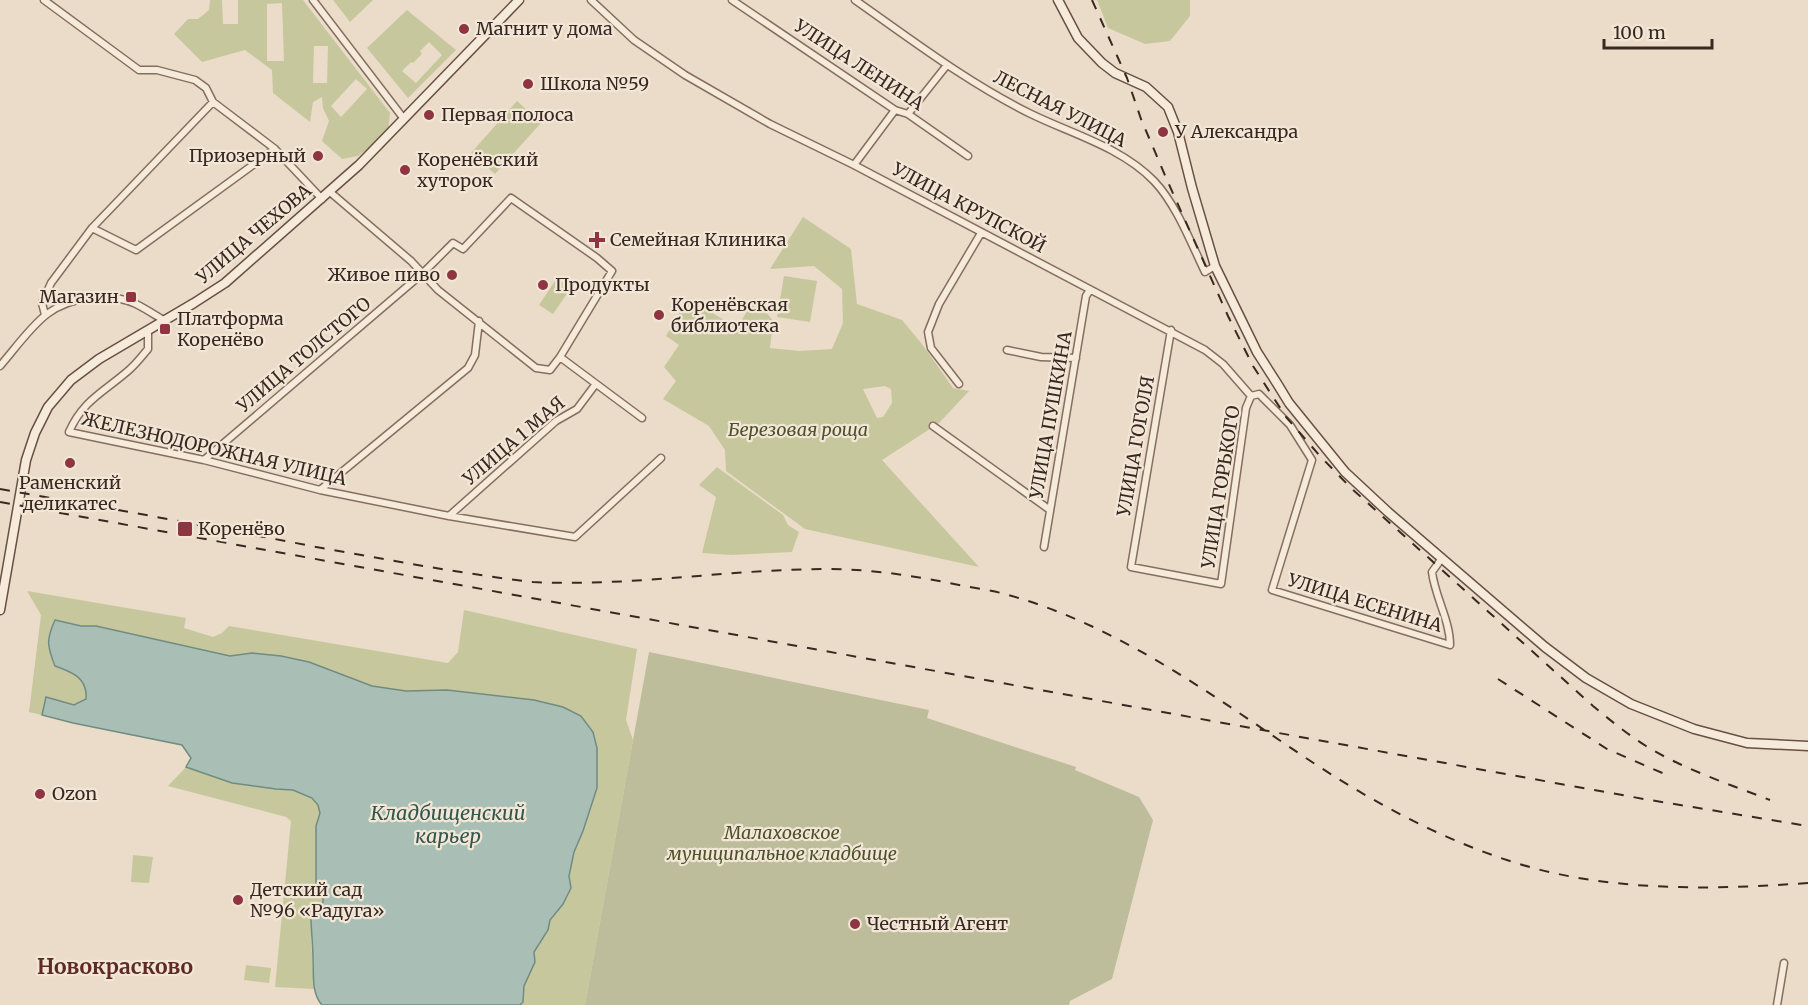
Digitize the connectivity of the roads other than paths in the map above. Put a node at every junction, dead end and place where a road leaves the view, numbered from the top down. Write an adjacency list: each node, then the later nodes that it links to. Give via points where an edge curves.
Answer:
1 (44, 0): 9 (street, via 139,70 157,70 195,81 206,88)
2 (313, 0): 12 (street)
3 (519, 0): 12 (main road, УЛИЦА ЧЕХОВА)
4 (591, 0): 15 (street, УЛИЦА КРУПСКОЙ, via 634,40 685,75 770,124)
5 (732, 0): 10 (street, УЛИЦА ЛЕНИНА)
6 (855, 0): 8 (street, ЛЕСНАЯ УЛИЦА)
7 (1058, 0): 20 (main road, via 1078,38 1101,63 1146,87 1168,107)
8 (947, 65): 11 (street); 20 (street, ЛЕСНАЯ УЛИЦА, via 1030,114 1129,160 1164,192 1205,272)
9 (213, 102): 13 (street); 18 (street)
10 (895, 110): 11 (street, УЛИЦА ЛЕНИНА); 15 (street)
11 (908, 114): 14 (street, УЛИЦА ЛЕНИНА)
12 (404, 119): 16 (main road, УЛИЦА ЧЕХОВА)
13 (275, 149): 17 (street); 18 (street, via 136,250)
14 (968, 156)
15 (854, 165): 19 (street, УЛИЦА КРУПСКОЙ)
16 (330, 192): 17 (main road, УЛИЦА ЧЕХОВА); 21 (street)
17 (322, 199): 24 (main road, УЛИЦА ЧЕХОВА, via 225,283)
18 (92, 228): 23 (street, via 51,283 42,303)
19 (981, 233): 22 (street, УЛИЦА КРУПСКОЙ); 32 (street, via 939,304 928,332 931,348)
20 (1215, 266): 43 (main road, via 1257,352 1289,403 1345,472)
21 (423, 273): 25 (street, via 438,290); 29 (street, УЛИЦА ТОЛСТОГО, via 453,243 463,249 511,198 612,271); 38 (street, УЛИЦА ТОЛСТОГО)
22 (1090, 290): 27 (street, УЛИЦА КРУПСКОЙ); 30 (street, УЛИЦА ПУШКИНА)
23 (45, 315): 24 (street, via 67,304 102,297 136,304); 31 (street)
24 (165, 321): 26 (main road, УЛИЦА ЧЕХОВА)
25 (479, 321): 29 (street, via 536,368 550,370); 39 (street, via 475,355 468,368)
26 (147, 330): 38 (street, ЖЕЛЕЗНОДОРОЖНАЯ УЛИЦА, via 148,349 130,369 92,398 76,416 69,432); 46 (main road, УЛИЦА ЧЕХОВА, via 71,380 48,407 35,433 21,487)
27 (1171, 330): 34 (street, УЛИЦА КРУПСКОЙ, via 1223,364); 44 (street, УЛИЦА ГОГОЛЯ, via 1131,567)
28 (1007, 350): 30 (street, via 1041,357)
29 (560, 357): 33 (street)
30 (1076, 358): 40 (street, УЛИЦА ПУШКИНА)
31 (0, 366)
32 (959, 384)
33 (596, 385): 35 (street); 41 (street, УЛИЦА 1 МАЯ, via 576,409 556,421)
34 (1251, 396): 44 (street, УЛИЦА ГОРЬКОГО, via 1246,408); 45 (street, УЛИЦА КРУПСКОЙ, via 1259,394 1290,425 1312,460)
35 (642, 418)
36 (933, 426): 40 (street)
37 (661, 458): 41 (street, ЖЕЛЕЗНОДОРОЖНАЯ УЛИЦА, via 575,537)
38 (204, 460): 39 (street, ЖЕЛЕЗНОДОРОЖНАЯ УЛИЦА)
39 (320, 490): 41 (street, ЖЕЛЕЗНОДОРОЖНАЯ УЛИЦА)
40 (1050, 510): 42 (street, УЛИЦА ПУШКИНА)
41 (448, 516)
42 (1044, 547)
43 (1442, 558): 45 (street, УЛИЦА ЕСЕНИНА, via 1432,572 1450,645); 47 (main road, via 1545,647 1586,678 1631,704 1694,729 1747,743)
44 (1221, 584)
45 (1272, 590)
46 (0, 610)
47 (1808, 746)
48 (1785, 963): 49 (street)
49 (1777, 1005)

